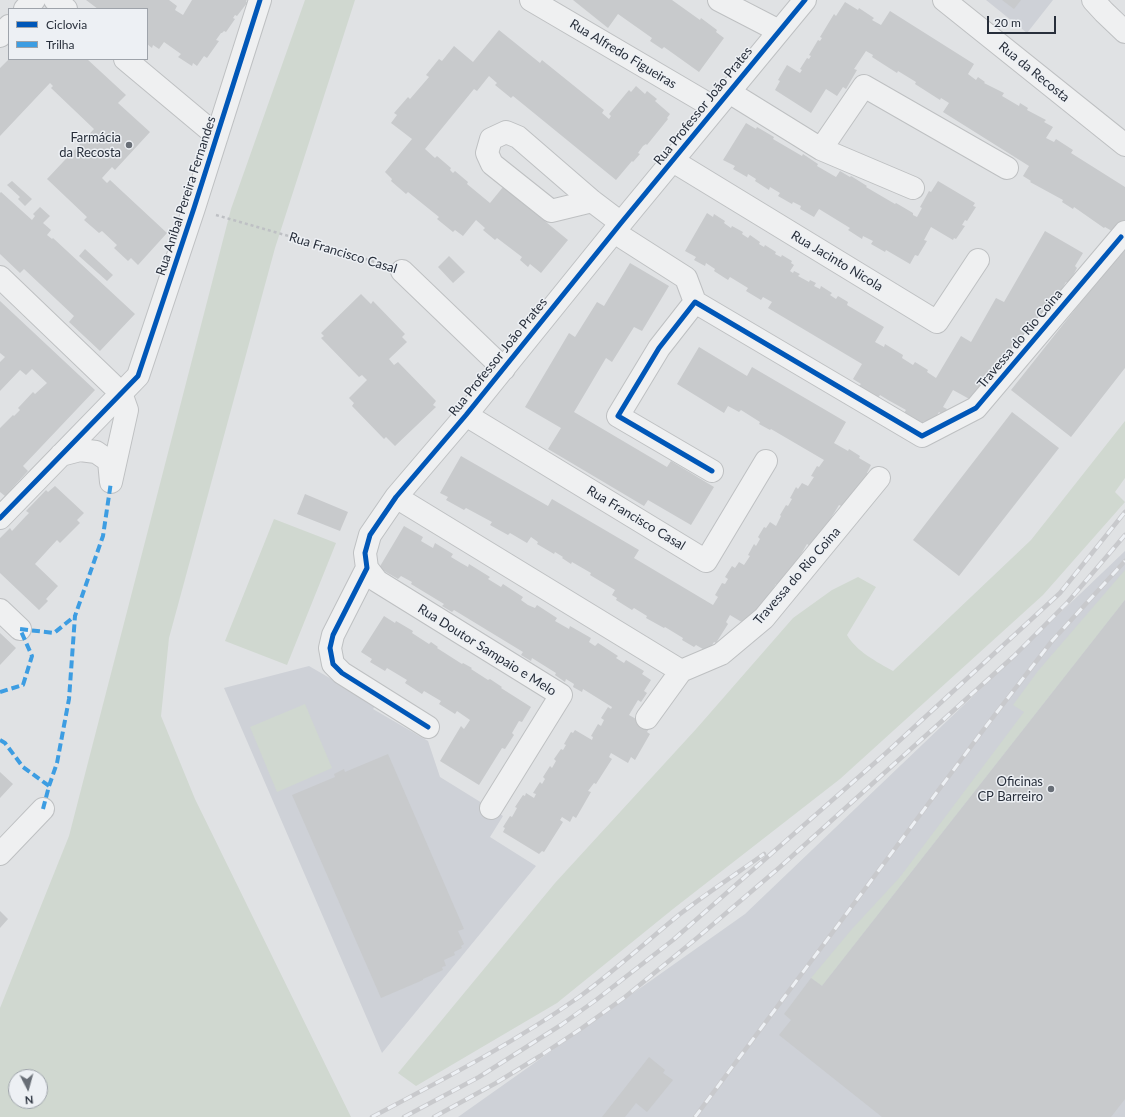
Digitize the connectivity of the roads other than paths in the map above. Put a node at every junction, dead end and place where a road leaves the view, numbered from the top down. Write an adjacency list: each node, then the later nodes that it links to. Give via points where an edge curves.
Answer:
1 (34, 0): 9 (street)
2 (55, 0): 10 (street)
3 (260, 0): 17 (street, Rua Aníbal Pereira Fernandes)
4 (531, 0): 16 (street, Rua Alfredo Figueiras)
5 (719, 0): 12 (street)
6 (805, 0): 12 (street, Rua Professor João Prates)
7 (944, 0): 18 (street, Rua da Recosta)
8 (1094, 0): 13 (street)
9 (26, 8)
10 (65, 8)
11 (8, 27): 14 (street)
12 (779, 31): 16 (street, Rua Professor João Prates)
13 (1125, 32)
14 (0, 36)
15 (127, 60): 17 (street)
16 (722, 100): 19 (street, Rua Alfredo Figueiras); 20 (street, Rua Professor João Prates)
17 (217, 136): 31 (street, Rua Aníbal Pereira Fernandes, via 138,376)
18 (1125, 145)
19 (821, 149): 21 (street, via 864,86); 22 (street, Rua Alfredo Figueiras)
20 (673, 161): 24 (street, Rua Professor João Prates); 26 (street, Rua Jacinto Nicola, via 937,322)
21 (1007, 168)
22 (913, 188)
23 (592, 201): 24 (street)
24 (617, 227): 29 (street, via 686,278); 30 (street, Rua Professor João Prates)
25 (1123, 235): 29 (street, Travessa do Rio Coina, via 976,408 922,436)
26 (978, 260)
27 (402, 271): 30 (street, Rua Francisco Casal)
28 (0, 277): 31 (street)
29 (695, 302): 35 (street, via 659,348 618,416)
30 (504, 369): 32 (street, Rua Professor João Prates)
31 (121, 393): 33 (street, Rua Aníbal Pereira Fernandes); 33 (street, via 127,410 111,482 109,461 96,452 80,450)
32 (466, 415): 34 (street, Rua Francisco Casal, via 706,561); 37 (street, Rua Professor João Prates)
33 (61, 455): 38 (street, Rua Aníbal Pereira Fernandes)
34 (766, 460)
35 (712, 471)
36 (879, 478): 42 (street, Travessa do Rio Coina, via 764,618 721,654)
37 (396, 497): 39 (street, Rua Professor João Prates, via 370,535 365,553); 42 (street)
38 (0, 518)
39 (366, 568): 44 (street, Rua Professor João Prates, via 333,635 330,648 333,664 342,673); 45 (street, Rua Doutor Sampaio e Melo, via 377,581 561,695)
40 (0, 610): 41 (street)
41 (20, 629)
42 (681, 671): 43 (street)
43 (647, 718)
44 (428, 727)
45 (491, 808)
46 (43, 809): 47 (street)
47 (0, 854)

